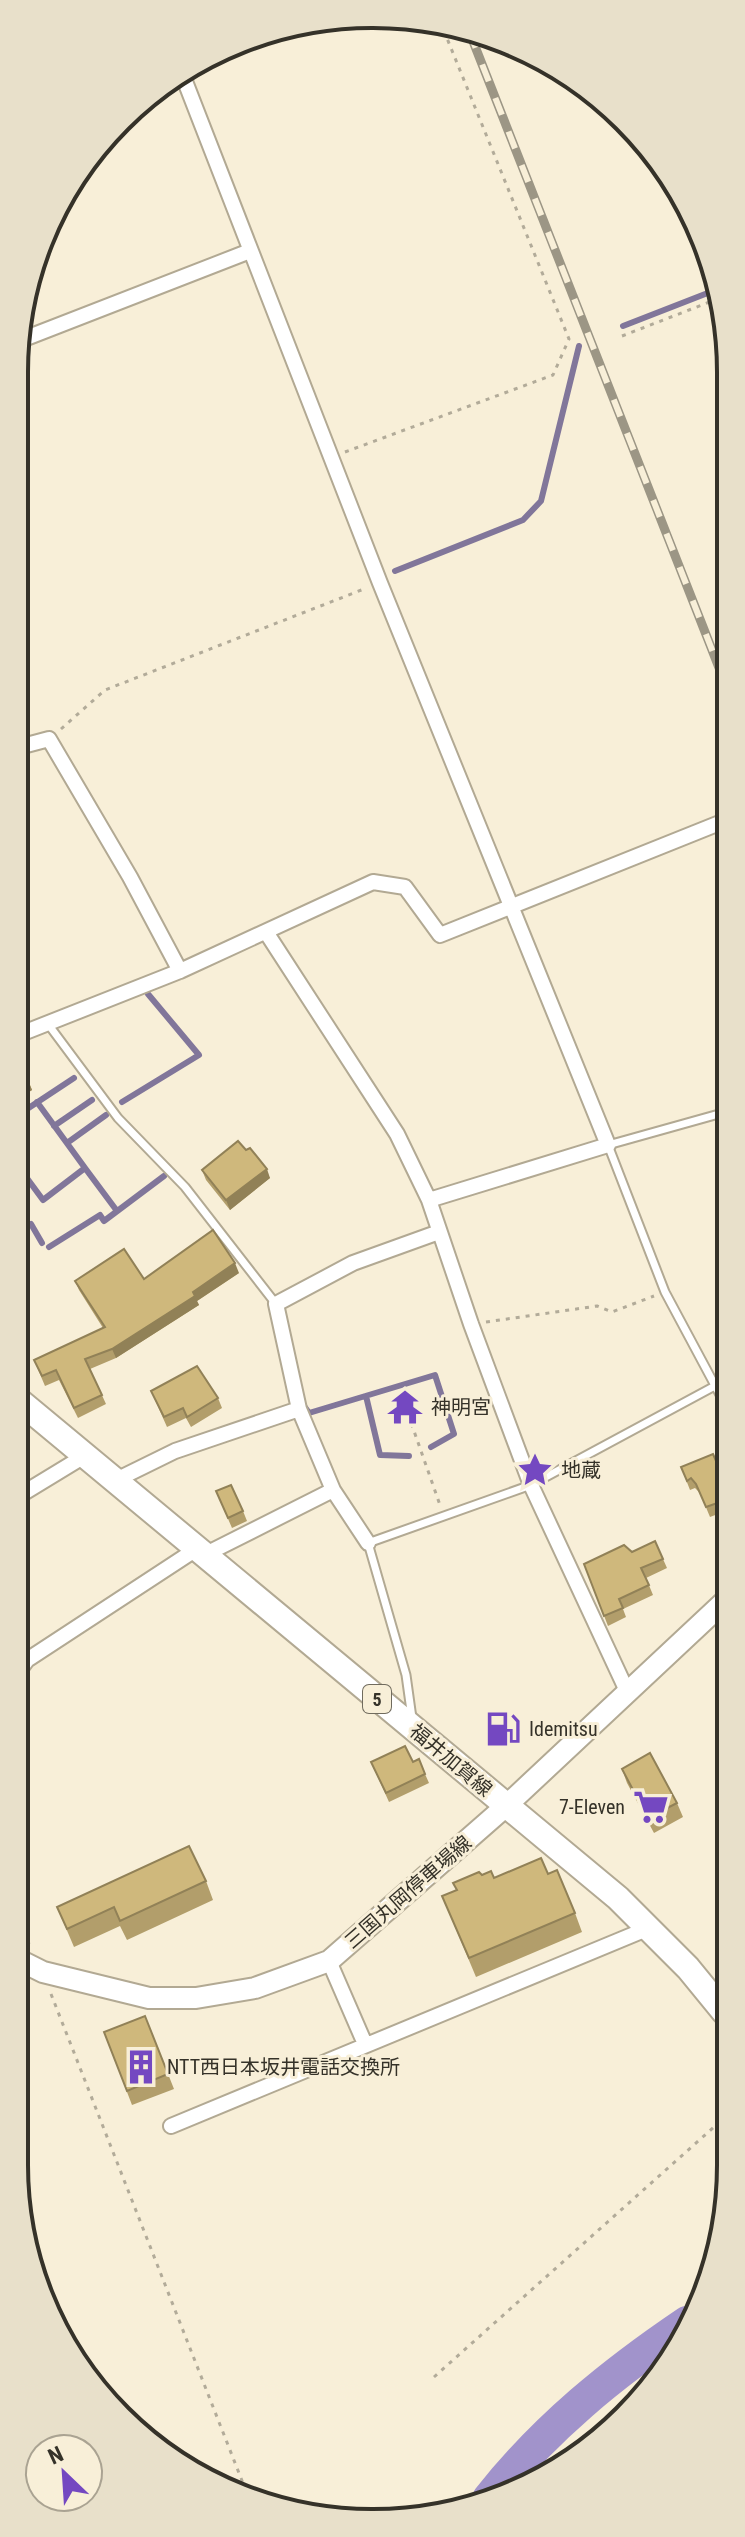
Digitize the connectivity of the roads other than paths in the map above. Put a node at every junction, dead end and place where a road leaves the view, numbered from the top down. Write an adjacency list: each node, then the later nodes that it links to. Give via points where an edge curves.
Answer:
1 (186, 83): 2 (street)
2 (250, 251): 3 (street); 6 (street)
3 (30, 336)
4 (28, 745): 8 (street, via 49,739)
5 (717, 824): 6 (street)
6 (510, 907): 7 (street, via 440,935 405,887 373,882); 12 (street)
7 (266, 932): 8 (street); 13 (street, via 397,1134)
8 (180, 971): 9 (street)
9 (48, 1024): 10 (street); 15 (lane, via 118,1118 185,1187)
10 (28, 1031)
11 (717, 1115): 12 (lane)
12 (608, 1145): 13 (street); 16 (lane, via 665,1292)
13 (429, 1200): 14 (street)
14 (439, 1232): 15 (street, via 353,1263); 22 (street)
15 (276, 1304): 19 (street)
16 (715, 1386): 17 (lane); 22 (lane)
17 (717, 1390)
18 (28, 1408): 20 (main road, 福井加賀線 / 5)
19 (299, 1409): 21 (street, via 175,1451); 24 (street)
20 (86, 1455): 21 (main road, 福井加賀線 / 5); 23 (street)
21 (116, 1480): 26 (main road, 福井加賀線 / 5)
22 (531, 1485): 25 (lane); 29 (street)
23 (28, 1490)
24 (333, 1490): 25 (street); 26 (street)
25 (368, 1543): 30 (lane, via 406,1675)
26 (201, 1552): 28 (street); 30 (main road, 福井加賀線 / 5)
27 (717, 1608): 29 (main road, 三国丸岡停車場線)
28 (28, 1659)
29 (627, 1691): 31 (main road, 三国丸岡停車場線)
30 (413, 1729): 31 (main road, 福井加賀線 / 5)
31 (506, 1806): 32 (main road, 福井加賀線 / 5); 33 (main road, 三国丸岡停車場線)
32 (649, 1928): 35 (main road, 福井加賀線 / 5); 36 (street)
33 (329, 1961): 34 (main road, 三国丸岡停車場線, via 255,1988 196,1998 149,1998); 36 (street)
34 (28, 1965)
35 (717, 2004)
36 (365, 2044): 37 (street)
37 (171, 2126)

